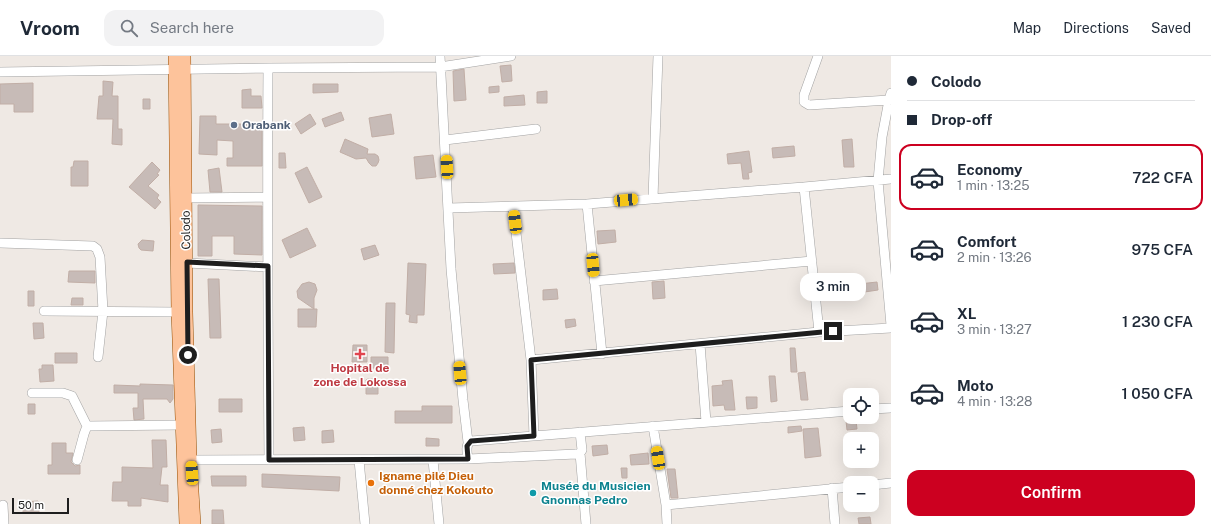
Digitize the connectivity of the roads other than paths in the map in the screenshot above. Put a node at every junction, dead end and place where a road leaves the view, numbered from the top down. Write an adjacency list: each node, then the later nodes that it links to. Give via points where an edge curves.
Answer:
1 (174, 56): 9 (main road, Colodo)
2 (185, 56): 9 (main road, Colodo)
3 (440, 56): 7 (street)
4 (511, 56): 7 (street)
5 (658, 56): 19 (street)
6 (818, 56): 11 (street, via 804,95 804,102 809,105)
7 (440, 67): 8 (street); 13 (street)
8 (268, 68): 9 (street); 17 (street)
9 (180, 69): 10 (street); 18 (main road, Colodo); 30 (main road, Colodo)
10 (0, 72)
11 (890, 97): 15 (street, via 882,137)
12 (536, 129): 13 (street)
13 (445, 140): 22 (street)
14 (891, 179): 15 (street)
15 (878, 181): 16 (street); 31 (street)
16 (804, 188): 19 (street); 24 (street)
17 (267, 197): 18 (street); 26 (street)
18 (186, 198): 25 (main road, Colodo)
19 (652, 198): 20 (street)
20 (587, 204): 21 (street); 27 (street)
21 (513, 207): 22 (street); 36 (street)
22 (449, 208): 47 (street, via 451,269)
23 (0, 243): 29 (street, via 92,246 97,249 100,257)
24 (812, 261): 27 (street); 32 (street)
25 (187, 262): 26 (street); 51 (main road, Colodo)
26 (268, 266): 52 (street)
27 (594, 281): 34 (street)
28 (44, 311): 29 (street)
29 (103, 311): 30 (street); 35 (street)
30 (177, 312): 42 (main road, Colodo)
31 (891, 326): 32 (street)
32 (819, 332): 33 (street)
33 (700, 344): 34 (street); 41 (street)
34 (602, 354): 36 (street)
35 (98, 357)
36 (531, 360): 46 (street)
37 (32, 393): 43 (street, via 64,393 72,396)
38 (891, 408): 39 (street)
39 (879, 409)
40 (843, 412): 41 (street)
41 (706, 422): 44 (street)
42 (181, 425): 43 (street); 62 (main road, Colodo)
43 (87, 426): 50 (street)
44 (653, 426): 45 (street); 60 (street)
45 (580, 432): 46 (street); 48 (street)
46 (534, 436): 47 (street)
47 (468, 442): 49 (street)
48 (580, 452): 49 (street); 66 (street)
49 (468, 459): 54 (street)
50 (77, 460)
51 (191, 460): 52 (street); 63 (main road, Colodo)
52 (269, 460): 53 (street)
53 (359, 460): 54 (street); 64 (street)
54 (433, 460): 65 (street)
55 (891, 483): 56 (street)
56 (879, 484)
57 (843, 487): 58 (street)
58 (832, 488): 60 (street); 68 (street)
59 (3, 505): 61 (street)
60 (666, 505): 67 (street)
61 (4, 524)
62 (185, 524)
63 (196, 524)
64 (365, 524)
65 (439, 524)
66 (586, 524)
67 (667, 524)
68 (835, 524)

